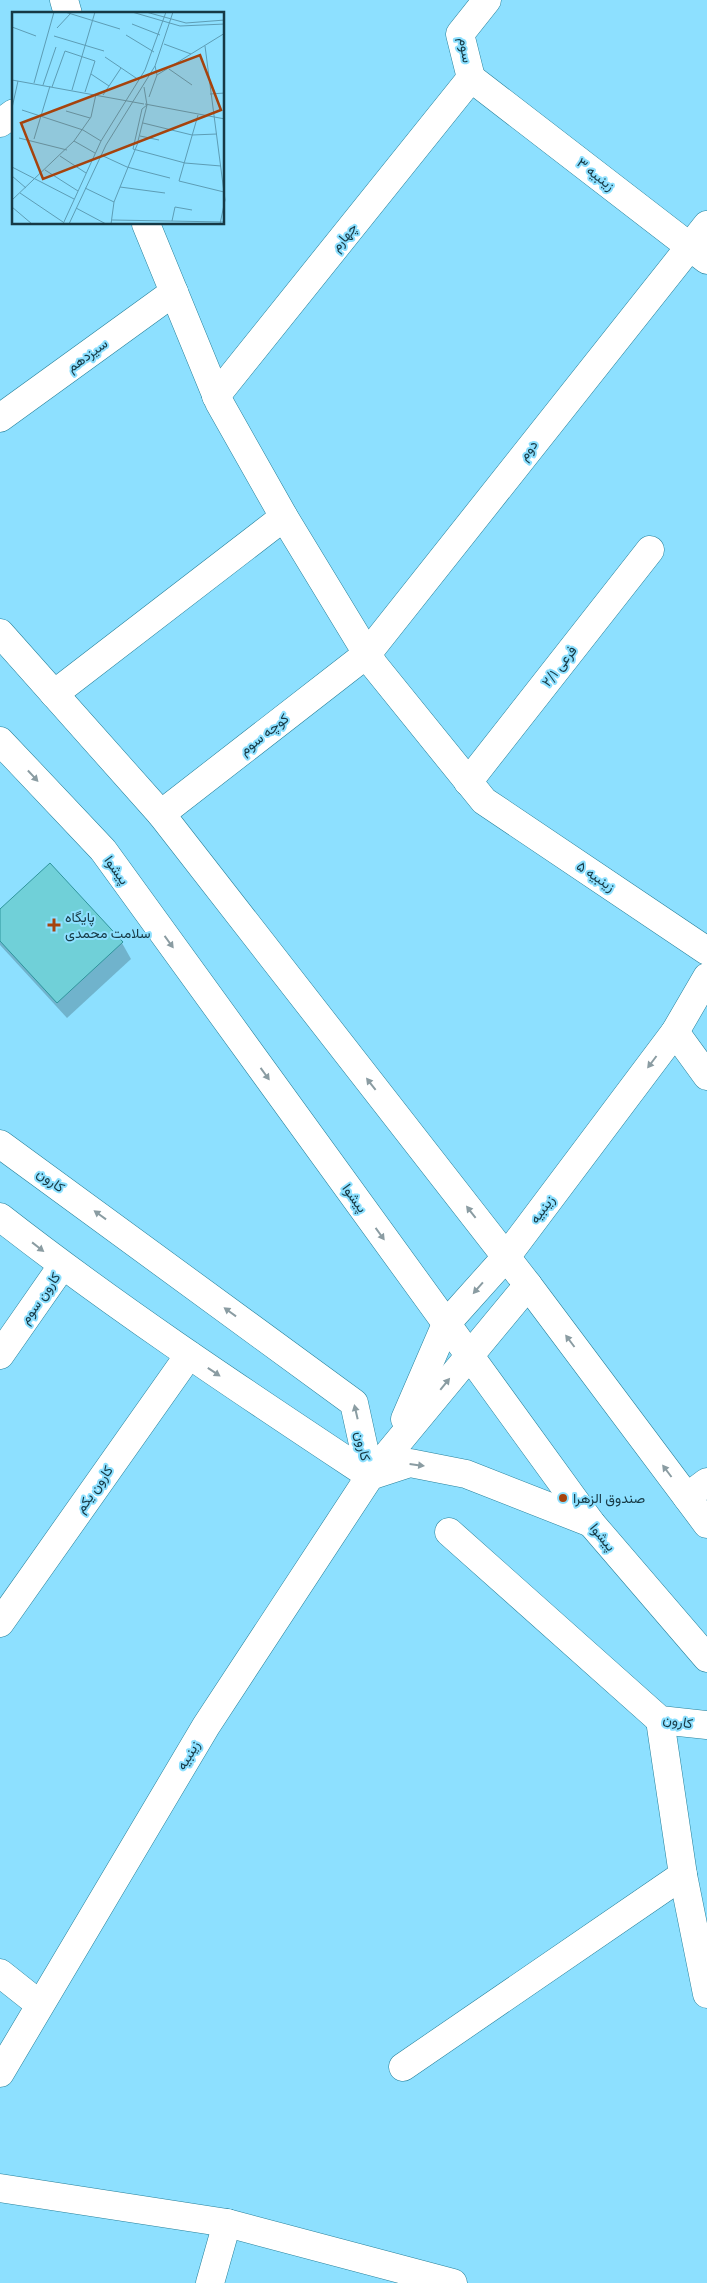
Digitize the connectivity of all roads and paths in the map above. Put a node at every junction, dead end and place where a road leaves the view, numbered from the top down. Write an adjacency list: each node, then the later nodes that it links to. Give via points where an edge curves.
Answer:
1 (487, 0): 2 (street, سوم, via 460,34)
2 (478, 83): 7 (street, زینبیه ۳); 9 (street, چهارم)
3 (12, 114): 4 (street)
4 (0, 123)
5 (146, 225): 8 (street, زینبیه ۵)
6 (707, 225): 7 (street, دوم)
7 (698, 253): 14 (street, دوم)
8 (174, 292): 9 (street, زینبیه ۵); 10 (street, سیزدهم)
9 (216, 396): 11 (street, زینبیه ۵)
10 (0, 418)
11 (284, 517): 14 (street, زینبیه ۵); 15 (street)
12 (650, 550): 17 (street, فرعی ۲/۱)
13 (0, 633): 15 (street)
14 (366, 654): 17 (street, زینبیه ۵); 18 (street, کوچه سوم)
15 (54, 694): 18 (street)
16 (4, 753): 28 (street, پیشوا, one-way to 28, via 103,850)
17 (476, 792): 19 (street, زینبیه ۵)
18 (161, 814): 25 (street, one-way to 18)
19 (707, 951)
20 (707, 977): 21 (street, زینبیه)
21 (675, 1032): 22 (street); 25 (street, زینبیه, one-way to 25)
22 (707, 1076)
23 (0, 1144): 33 (street, کارون, one-way to 23, via 354,1403)
24 (0, 1217): 26 (street, کارون, one-way to 26)
25 (506, 1257): 27 (street); 28 (street, زینبیه, one-way to 28)
26 (62, 1266): 29 (street, کارون سوم); 30 (street, کارون)
27 (528, 1285): 31 (street, زینبیه); 34 (street, one-way to 27)
28 (446, 1324): 31 (street, پیشوا); 32 (street, زینبیه)
29 (0, 1355)
30 (188, 1355): 33 (street, کارون, one-way to 33); 38 (street, کارون یکم)
31 (468, 1355): 32 (street, زینبیه, one-way to 31); 35 (street, پیشوا)
32 (392, 1448): 33 (street, زینبیه)
33 (370, 1476): 35 (street, one-way to 35, via 410,1463 466,1474); 45 (street, زینبیه, via 206,1726)
34 (697, 1489): 36 (street)
35 (591, 1523): 39 (street, پیشوا)
36 (707, 1524)
37 (449, 1532): 40 (street, کارون)
38 (0, 1624)
39 (707, 1658)
40 (660, 1720): 41 (street, کارون); 42 (street)
41 (707, 1725)
42 (683, 1875): 44 (street); 46 (street)
43 (0, 1973): 45 (street)
44 (707, 1994)
45 (40, 2004): 47 (street, زینبیه)
46 (403, 2067)
47 (0, 2073)
48 (0, 2188): 49 (street)
49 (227, 2223): 50 (street); 51 (street)
50 (210, 2283)
51 (453, 2283)

